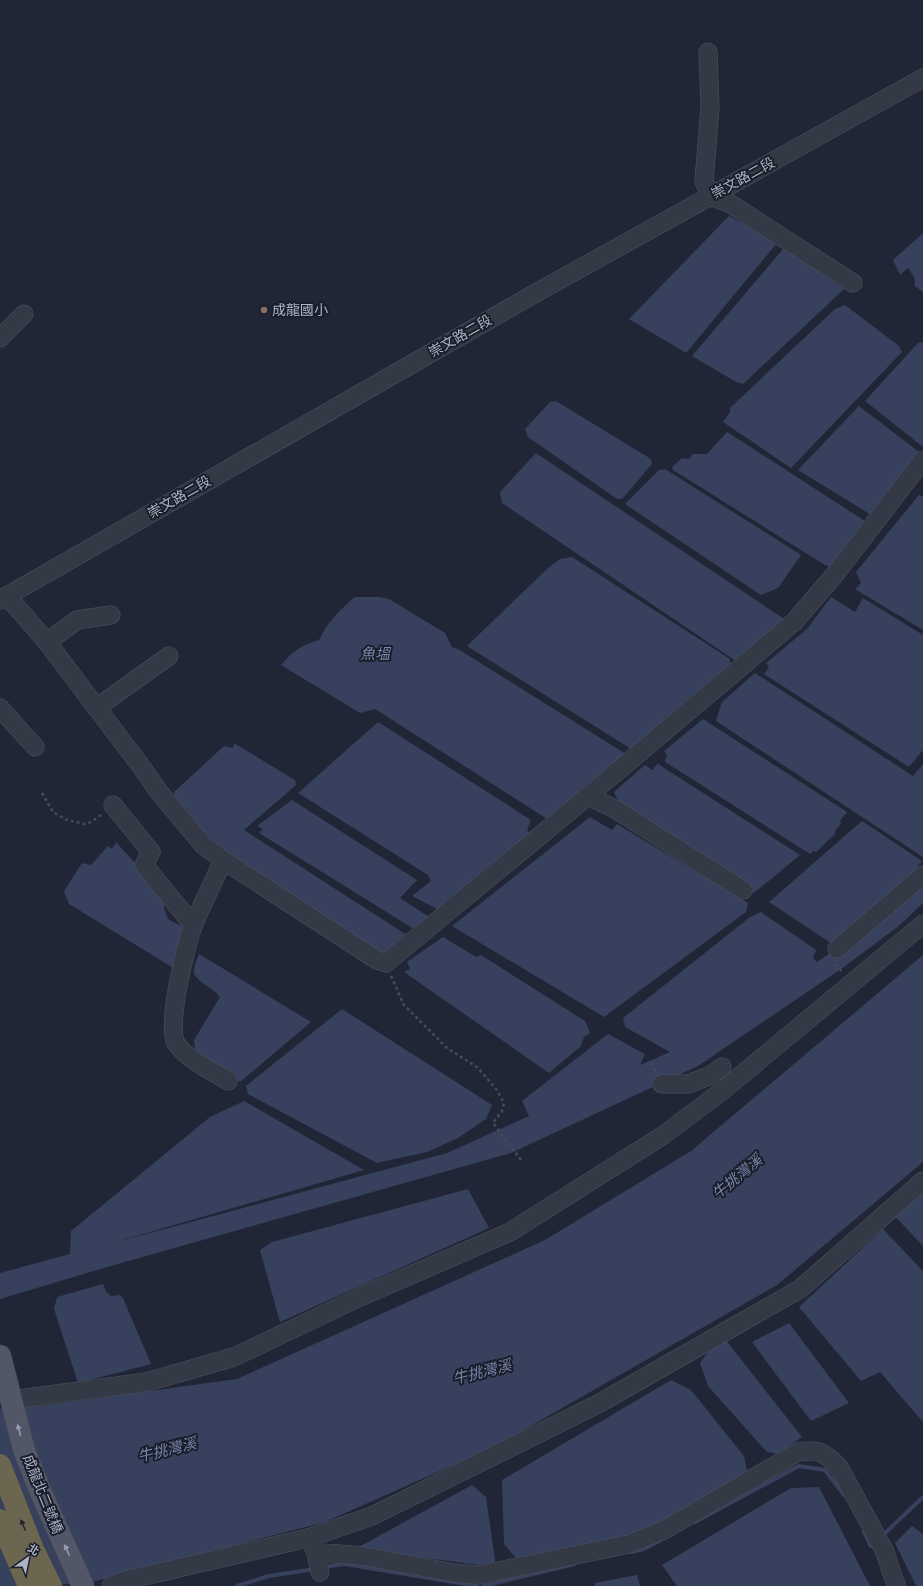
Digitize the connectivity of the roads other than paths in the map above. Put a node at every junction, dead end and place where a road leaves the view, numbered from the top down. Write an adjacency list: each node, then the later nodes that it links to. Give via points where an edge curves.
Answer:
1 (708, 52): 3 (street, via 710,107 704,181)
2 (923, 78): 3 (street, 崇文路二段)
3 (710, 196): 4 (street, via 729,203); 8 (street, 崇文路二段)
4 (853, 283)
5 (24, 314): 6 (street)
6 (0, 338)
7 (923, 460): 15 (street, via 836,573 794,622)
8 (4, 598): 10 (street)
9 (111, 615): 10 (street, via 77,620)
10 (47, 642): 13 (street)
11 (169, 656): 13 (street)
12 (0, 708): 14 (street)
13 (96, 708): 17 (street, via 159,792 203,845)
14 (35, 747)
15 (588, 796): 17 (street, via 386,963 377,960); 19 (street, via 615,809)
16 (114, 805): 21 (street, via 151,852 144,865)
17 (223, 860): 21 (street)
18 (923, 875): 22 (street)
19 (743, 890)
20 (923, 924): 25 (street)
21 (193, 925): 23 (street, via 172,1020 175,1042 183,1053)
22 (835, 955)
23 (228, 1081)
24 (662, 1084): 25 (street, via 688,1084 716,1071)
25 (722, 1091): 28 (street, via 662,1136 510,1232 360,1297 234,1357 147,1382)
26 (923, 1181): 31 (street, via 800,1289 590,1407)
27 (0, 1356): 28 (main road, 成龍北二號橋)
28 (11, 1400): 35 (main road, 成龍北二號橋, one-way to 28, via 24,1450)
29 (0, 1465): 34 (highway, one-way to 29, via 32,1547)
30 (0, 1520): 33 (highway)
31 (312, 1545): 32 (street); 36 (street, via 126,1580); 37 (street, via 454,1573 479,1575 621,1546 664,1530 798,1452 815,1450 839,1466 885,1552)
32 (320, 1572)
33 (29, 1586)
34 (51, 1586)
35 (83, 1586)
36 (111, 1586)
37 (897, 1586)

